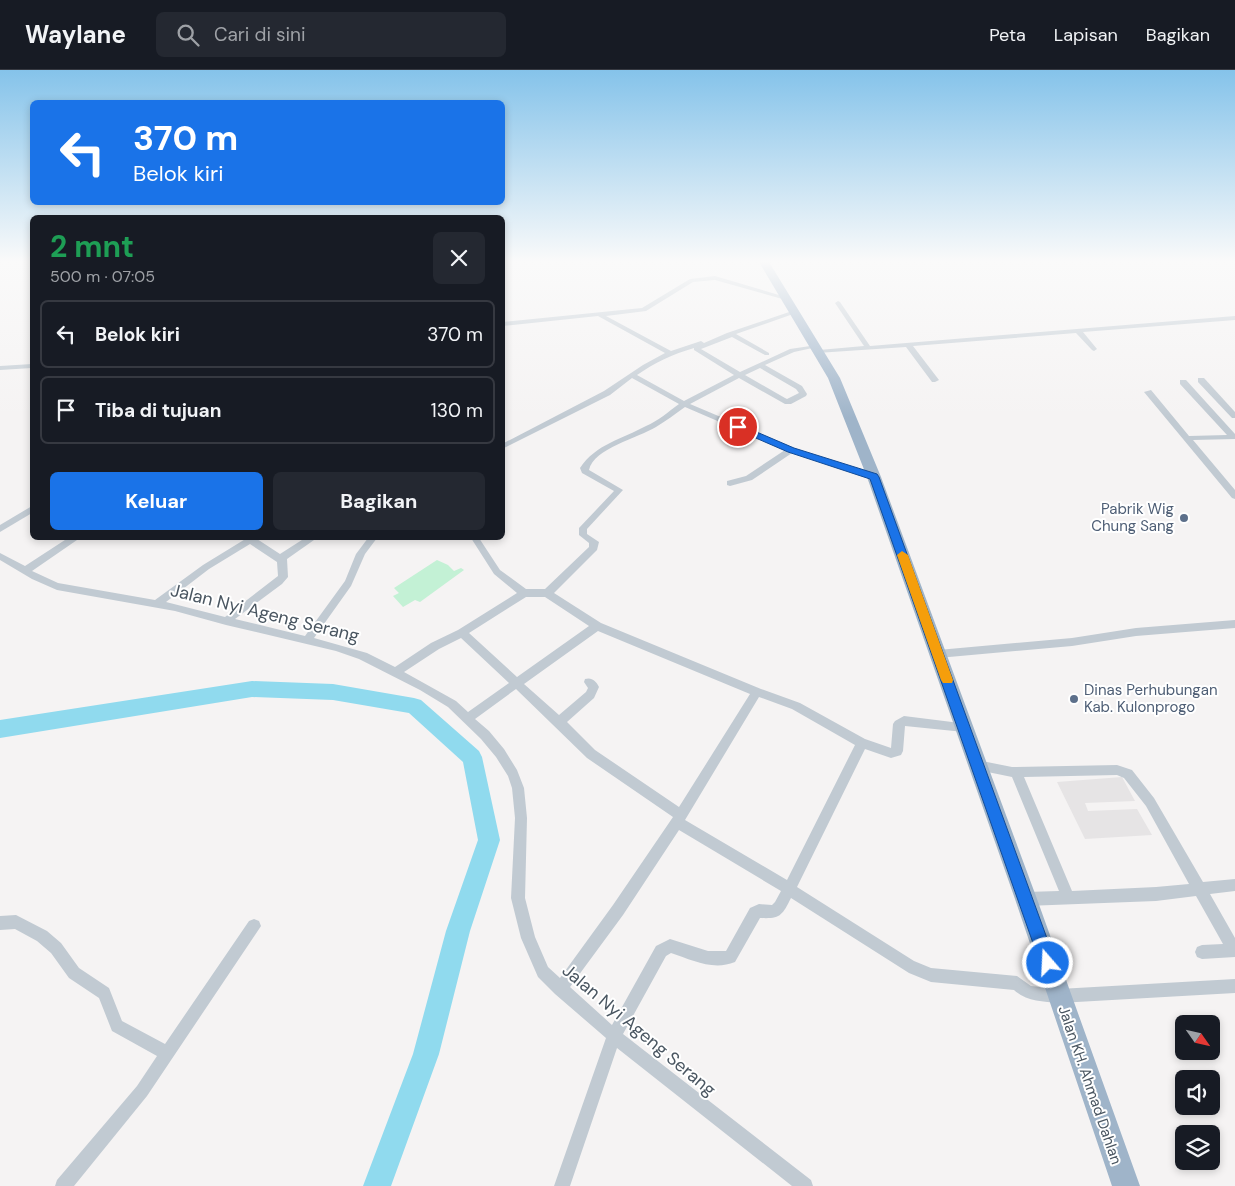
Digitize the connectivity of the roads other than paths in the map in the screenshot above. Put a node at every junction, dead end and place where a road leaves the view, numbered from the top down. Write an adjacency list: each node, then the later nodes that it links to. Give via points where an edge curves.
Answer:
1 (608, 314): 5 (street)
2 (767, 314): 13 (street)
3 (796, 314): 11 (highway, Jalan KH. Ahmad Dahlan)
4 (845, 314): 10 (street)
5 (600, 315): 7 (street); 13 (street)
6 (1234, 319): 8 (street)
7 (505, 324)
8 (1078, 331): 9 (street); 12 (street)
9 (908, 345): 10 (street); 20 (street)
10 (868, 348): 11 (street)
11 (817, 349): 15 (street, via 792,350); 30 (highway, Jalan KH. Ahmad Dahlan, via 834,378)
12 (1094, 349)
13 (670, 353): 19 (street)
14 (767, 354): 18 (street, via 732,334 696,349)
15 (760, 365): 18 (street); 18 (street, via 803,390 803,394 787,402)
16 (30, 366): 17 (street)
17 (0, 368)
18 (739, 375): 24 (street)
19 (631, 376): 24 (street); 28 (street, via 607,394)
20 (935, 380)
21 (1201, 380): 25 (street)
22 (1183, 382): 26 (street)
23 (1148, 392): 27 (street)
24 (684, 404): 29 (street); 44 (street, via 650,428 604,449 586,464 585,471 619,490 583,528 583,535 594,542 594,548)
25 (1235, 416)
26 (1234, 437): 27 (street)
27 (1187, 438): 32 (street)
28 (505, 445)
29 (791, 450): 30 (street); 31 (street, via 749,478)
30 (874, 477): 52 (highway, Jalan KH. Ahmad Dahlan)
31 (730, 483)
32 (1235, 496)
33 (30, 510): 34 (street)
34 (0, 529)
35 (71, 540): 43 (street)
36 (250, 540): 46 (street)
37 (253, 540): 42 (street)
38 (308, 540): 42 (street, via 288,552)
39 (371, 540): 51 (street, via 360,552 348,583)
40 (476, 540): 45 (street, via 497,572)
41 (0, 556): 43 (street, Jalan Nyi Ageng Serang)
42 (282, 560): 47 (street, via 283,577)
43 (25, 571): 46 (street, Jalan Nyi Ageng Serang, via 57,586)
44 (547, 592): 45 (street); 49 (street)
45 (524, 593): 50 (street)
46 (157, 603): 47 (street, Jalan Nyi Ageng Serang)
47 (226, 621): 51 (street, Jalan Nyi Ageng Serang)
48 (1235, 624): 52 (street)
49 (597, 626): 55 (street); 56 (street)
50 (462, 633): 53 (street, via 435,646); 55 (street)
51 (306, 640): 53 (street, Jalan Nyi Ageng Serang, via 363,656)
52 (938, 654): 59 (highway, Jalan KH. Ahmad Dahlan)
53 (396, 672): 57 (street, Jalan Nyi Ageng Serang, via 439,695)
54 (589, 682): 58 (street, via 594,687 590,695)
55 (518, 684): 57 (street); 58 (street)
56 (758, 692): 60 (street, via 796,706); 63 (street)
57 (468, 718): 74 (street, Jalan Nyi Ageng Serang, via 500,753 518,788 521,818 518,898 521,914 543,972)
58 (559, 722): 63 (street, via 591,754)
59 (964, 727): 60 (street, via 904,721 899,724 894,753); 61 (highway, Jalan KH. Ahmad Dahlan)
60 (862, 743): 66 (street)
61 (977, 765): 62 (street); 68 (highway, Jalan KH. Ahmad Dahlan)
62 (1016, 772): 65 (street, via 1117,770 1128,774 1150,802); 67 (street)
63 (679, 819): 66 (street); 74 (street)
64 (1235, 885): 65 (street)
65 (1199, 888): 67 (street, via 1156,894); 71 (street)
66 (790, 890): 75 (street, via 919,971 931,975 1018,983 1031,993); 76 (street, via 774,912 755,913 730,957 712,959 670,946 661,950)
67 (1068, 897): 68 (street)
68 (1026, 899): 75 (highway, Jalan KH. Ahmad Dahlan)
69 (0, 923): 77 (street, via 16,922 42,936 56,948 74,973 104,993 118,1026)
70 (254, 926): 77 (street)
71 (1234, 950): 72 (street)
72 (1202, 952)
73 (1235, 986): 75 (street)
74 (560, 989): 76 (street, Jalan Nyi Ageng Serang)
75 (1059, 996): 81 (highway, Jalan KH. Ahmad Dahlan)
76 (614, 1036): 79 (street); 80 (street, Jalan Nyi Ageng Serang)
77 (167, 1053): 78 (street, via 142,1091)
78 (63, 1186)
79 (562, 1186)
80 (805, 1186)
81 (1126, 1186)

